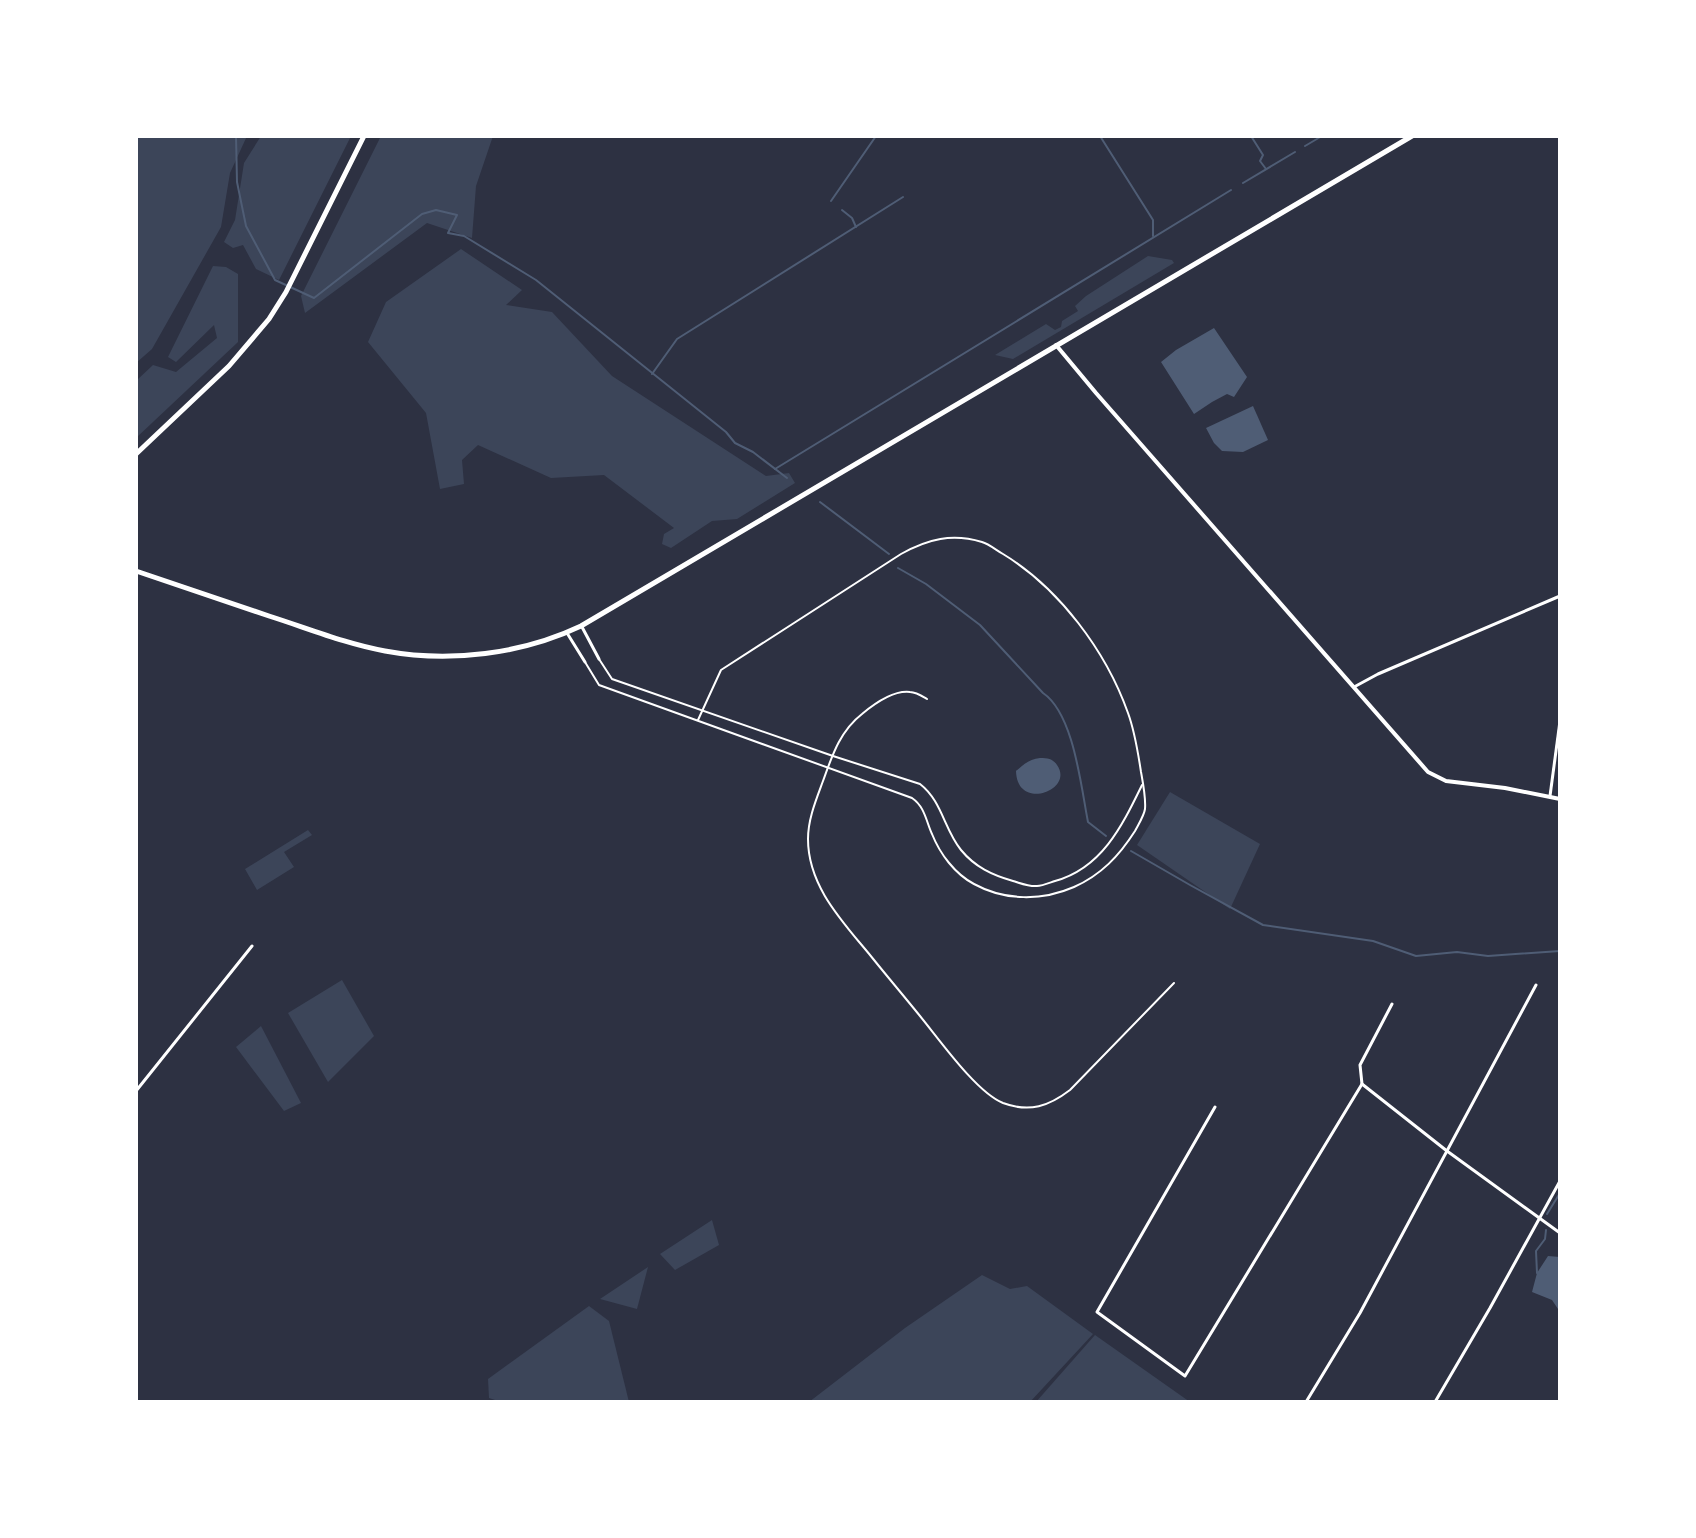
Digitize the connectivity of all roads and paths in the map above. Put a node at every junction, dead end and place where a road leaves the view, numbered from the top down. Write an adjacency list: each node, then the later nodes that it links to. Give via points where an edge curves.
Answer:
1 (364, 136): 4 (main road, via 269,319 229,366)
2 (1412, 136): 3 (main road)
3 (1056, 345): 7 (main road); 11 (street)
4 (136, 454)
5 (136, 571): 8 (main road, via 386,651 472,655)
6 (1560, 596): 11 (street)
7 (581, 626): 8 (main road); 9 (street)
8 (567, 633): 10 (street)
9 (599, 659): 13 (lane, via 612,679)
10 (585, 662): 14 (lane, via 599,685)
11 (1354, 687): 19 (street, via 1436,777)
12 (927, 699): 16 (lane, via 909,691 876,703 849,725)
13 (702, 710): 14 (lane); 16 (lane); 18 (lane, via 721,670 915,546 941,537 962,538 984,542 1017,562 1081,628 1128,713)
14 (698, 720): 17 (lane)
15 (1560, 721): 19 (street)
16 (833, 756): 17 (lane); 18 (lane, via 920,784 973,863 1035,887 1076,873 1100,855)
17 (828, 768): 18 (lane, via 917,802 940,852 962,875 972,884 1016,898 1051,895 1113,862 1145,809); 22 (lane, via 808,840 821,889 949,1051 999,1101 1017,1107 1055,1101)
18 (1143, 784)
19 (1550, 797): 20 (street)
20 (1560, 799)
21 (252, 946): 26 (street)
22 (1174, 983)
23 (1536, 985): 28 (street)
24 (1392, 1004): 25 (street, via 1360,1065)
25 (1362, 1084): 27 (street, via 1185,1376 1097,1312); 28 (street)
26 (138, 1089)
27 (1215, 1107)
28 (1447, 1151): 30 (street); 32 (street)
29 (1560, 1181): 30 (street)
30 (1539, 1217): 31 (street); 33 (street)
31 (1560, 1233)
32 (1306, 1402)
33 (1435, 1402)

